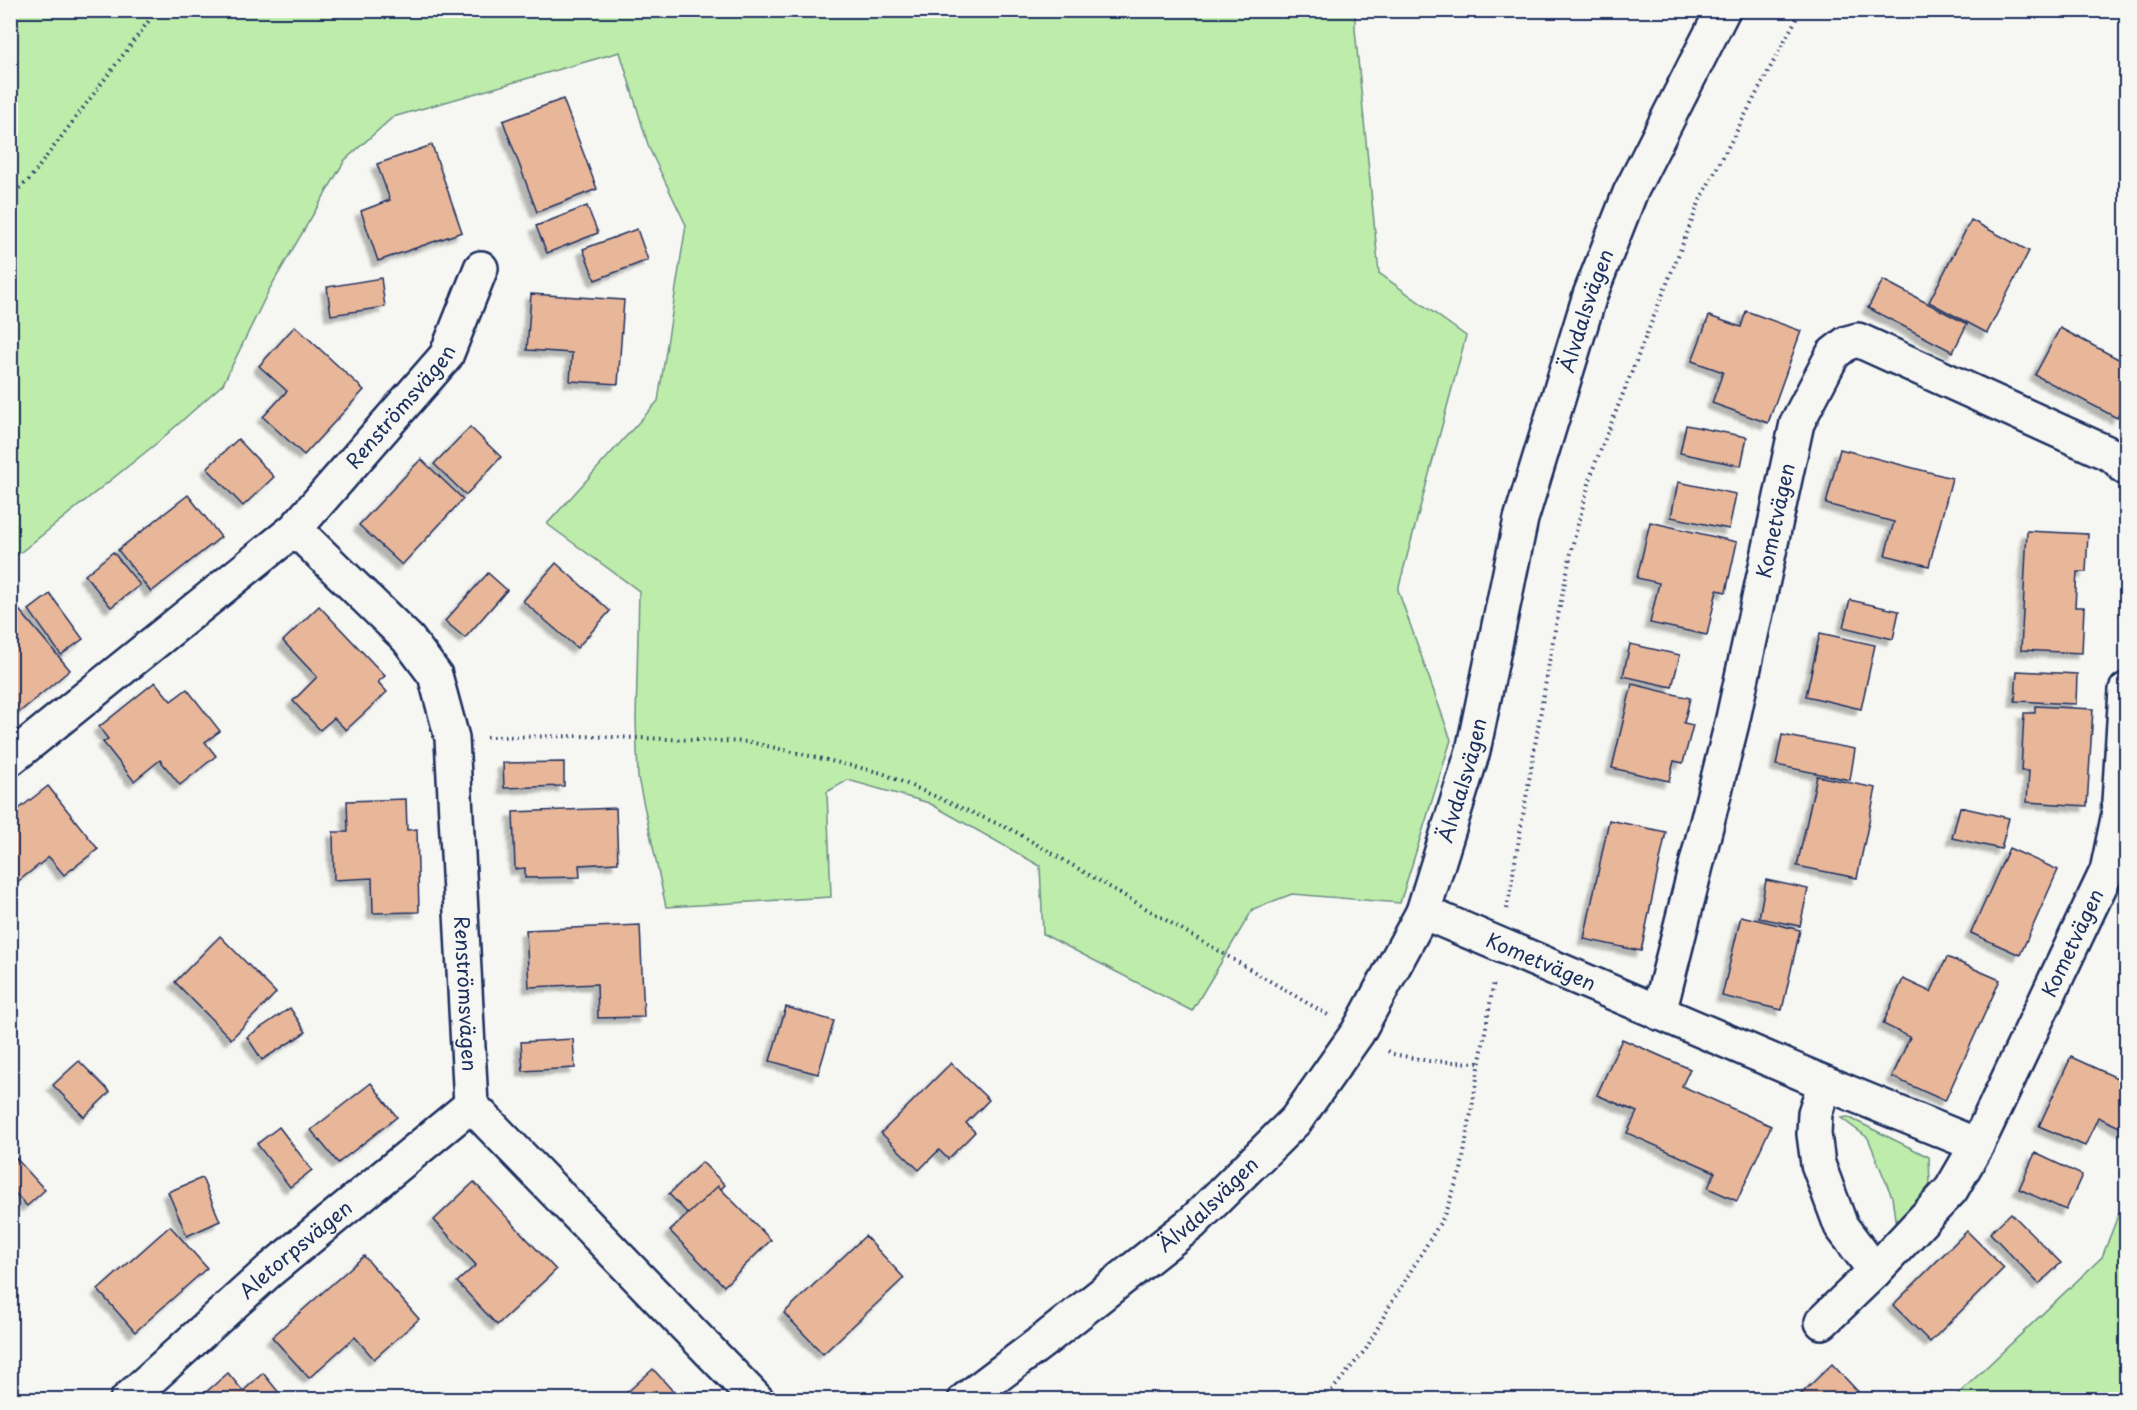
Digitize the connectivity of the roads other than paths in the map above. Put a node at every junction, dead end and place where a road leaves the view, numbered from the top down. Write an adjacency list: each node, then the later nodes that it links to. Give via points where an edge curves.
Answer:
1 (1723, 10): 7 (street, Älvdalsvägen, via 1630,193 1590,295 1521,519 1473,750)
2 (481, 268): 4 (street, Renströmsvägen, via 446,356)
3 (2127, 468): 8 (street, Kometvägen, via 2114,456 1858,340 1833,354 1797,423 1732,723)
4 (295, 529): 6 (street, Renströmsvägen); 10 (street, Renströmsvägen, via 408,639 435,675 452,738)
5 (2127, 690): 11 (street, Kometvägen, via 2118,818 2107,871)
6 (10, 759)
7 (1423, 912): 8 (street, Kometvägen); 16 (street, Älvdalsvägen, via 1358,1032 1296,1120 1192,1223)
8 (1659, 1013): 9 (street, Kometvägen)
9 (1825, 1083): 11 (street, Kometvägen); 12 (street, via 1815,1113 1818,1164 1841,1226)
10 (471, 1105): 14 (street, Aletorpsvägen, via 269,1271); 15 (street)
11 (1977, 1145): 12 (street, Kometvägen, via 1951,1190)
12 (1875, 1271): 13 (street, Kometvägen)
13 (1822, 1322)
14 (127, 1400)
15 (757, 1400)
16 (965, 1400)

